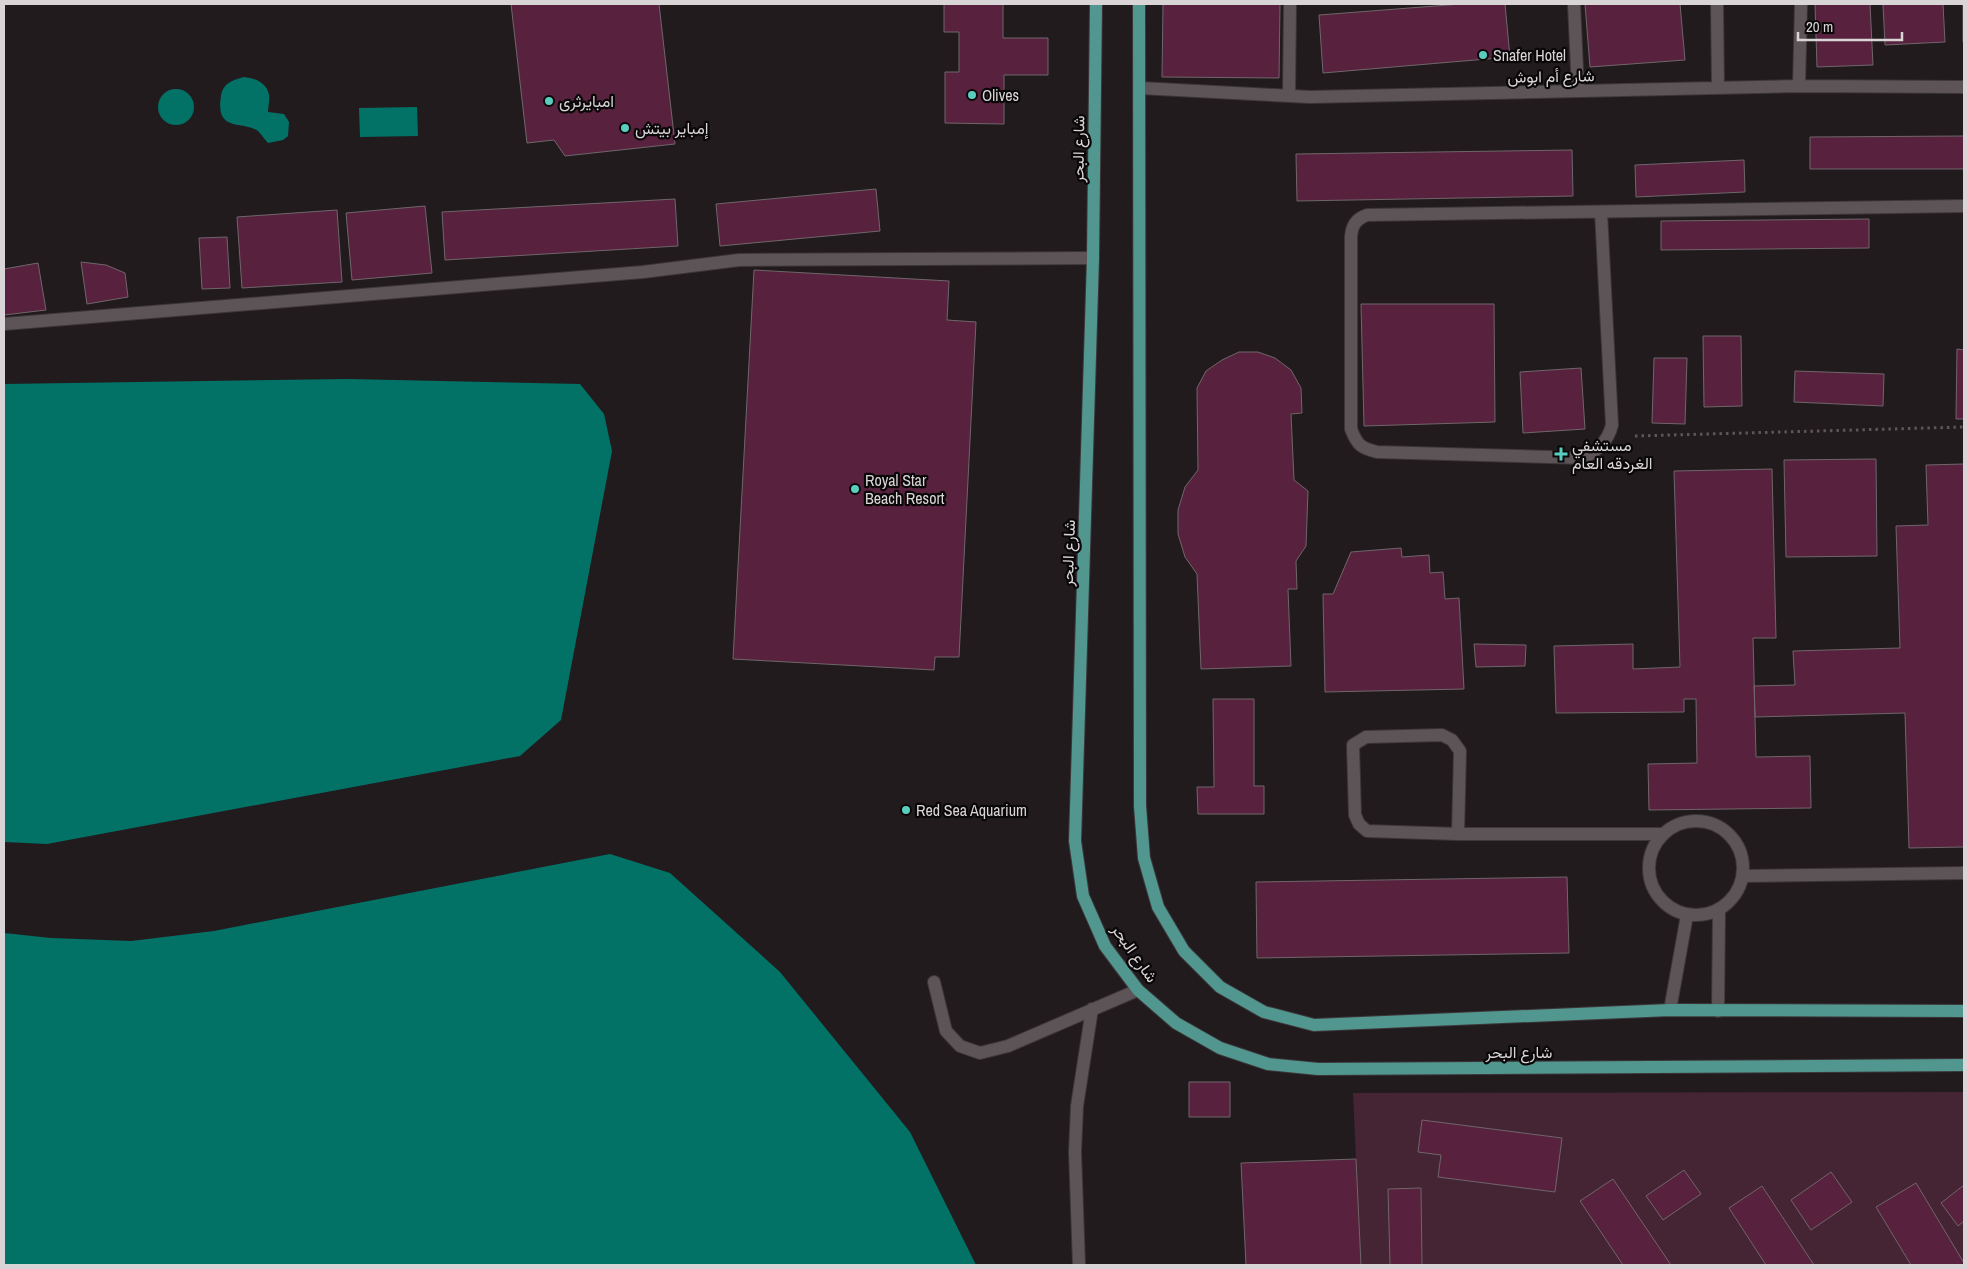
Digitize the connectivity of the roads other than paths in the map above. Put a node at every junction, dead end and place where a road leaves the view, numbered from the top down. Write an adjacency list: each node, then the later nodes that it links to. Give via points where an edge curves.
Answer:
1 (1096, 4): 15 (main road, شارع البحر)
2 (1139, 4): 8 (main road)
3 (1290, 4): 12 (street)
4 (1574, 4): 11 (street)
5 (1717, 4): 9 (street)
6 (1801, 4): 7 (street)
7 (1799, 86): 9 (street, شارع أم ابوش); 10 (street, شارع أم ابوش)
8 (1140, 88): 12 (street, شارع أم ابوش); 26 (main road, via 1140,806 1144,858 1158,907 1184,951 1220,987 1264,1012 1314,1025)
9 (1718, 88): 11 (street, شارع أم ابوش)
10 (1964, 88)
11 (1578, 92): 12 (street, شارع أم ابوش)
12 (1289, 96)
13 (1964, 206): 14 (street)
14 (1601, 212): 14 (street, via 1367,215 1354,222 1351,237 1351,429 1355,441 1365,449 1387,453 1583,458 1594,453 1609,437 1612,425)
15 (1093, 258): 16 (street, via 739,260 633,272); 24 (main road, شارع البحر, via 1075,841 1083,896 1106,946)
16 (4, 324)
17 (1458, 834): 17 (street, via 1367,831 1355,815 1353,745 1366,737 1442,735 1452,740 1460,751); 18 (street)
18 (1662, 834): 20 (street, via 1676,824 1693,820 1710,822 1725,830 1736,842 1743,859); 22 (street, via 1649,860 1653,889 1674,910)
19 (1964, 873): 20 (street)
20 (1744, 876): 21 (street, via 1731,901)
21 (1719, 910): 22 (street, via 1698,916); 27 (street)
22 (1687, 915): 26 (street)
23 (934, 982): 25 (street, via 946,1031 960,1046 980,1053 1008,1046)
24 (1138, 990): 25 (street); 29 (main road, شارع البحر, via 1176,1023 1220,1048 1268,1064 1318,1069)
25 (1092, 1009): 30 (street, via 1075,1152)
26 (1670, 1010): 27 (main road)
27 (1718, 1011): 28 (main road)
28 (1964, 1011)
29 (1964, 1065)
30 (1079, 1265)

